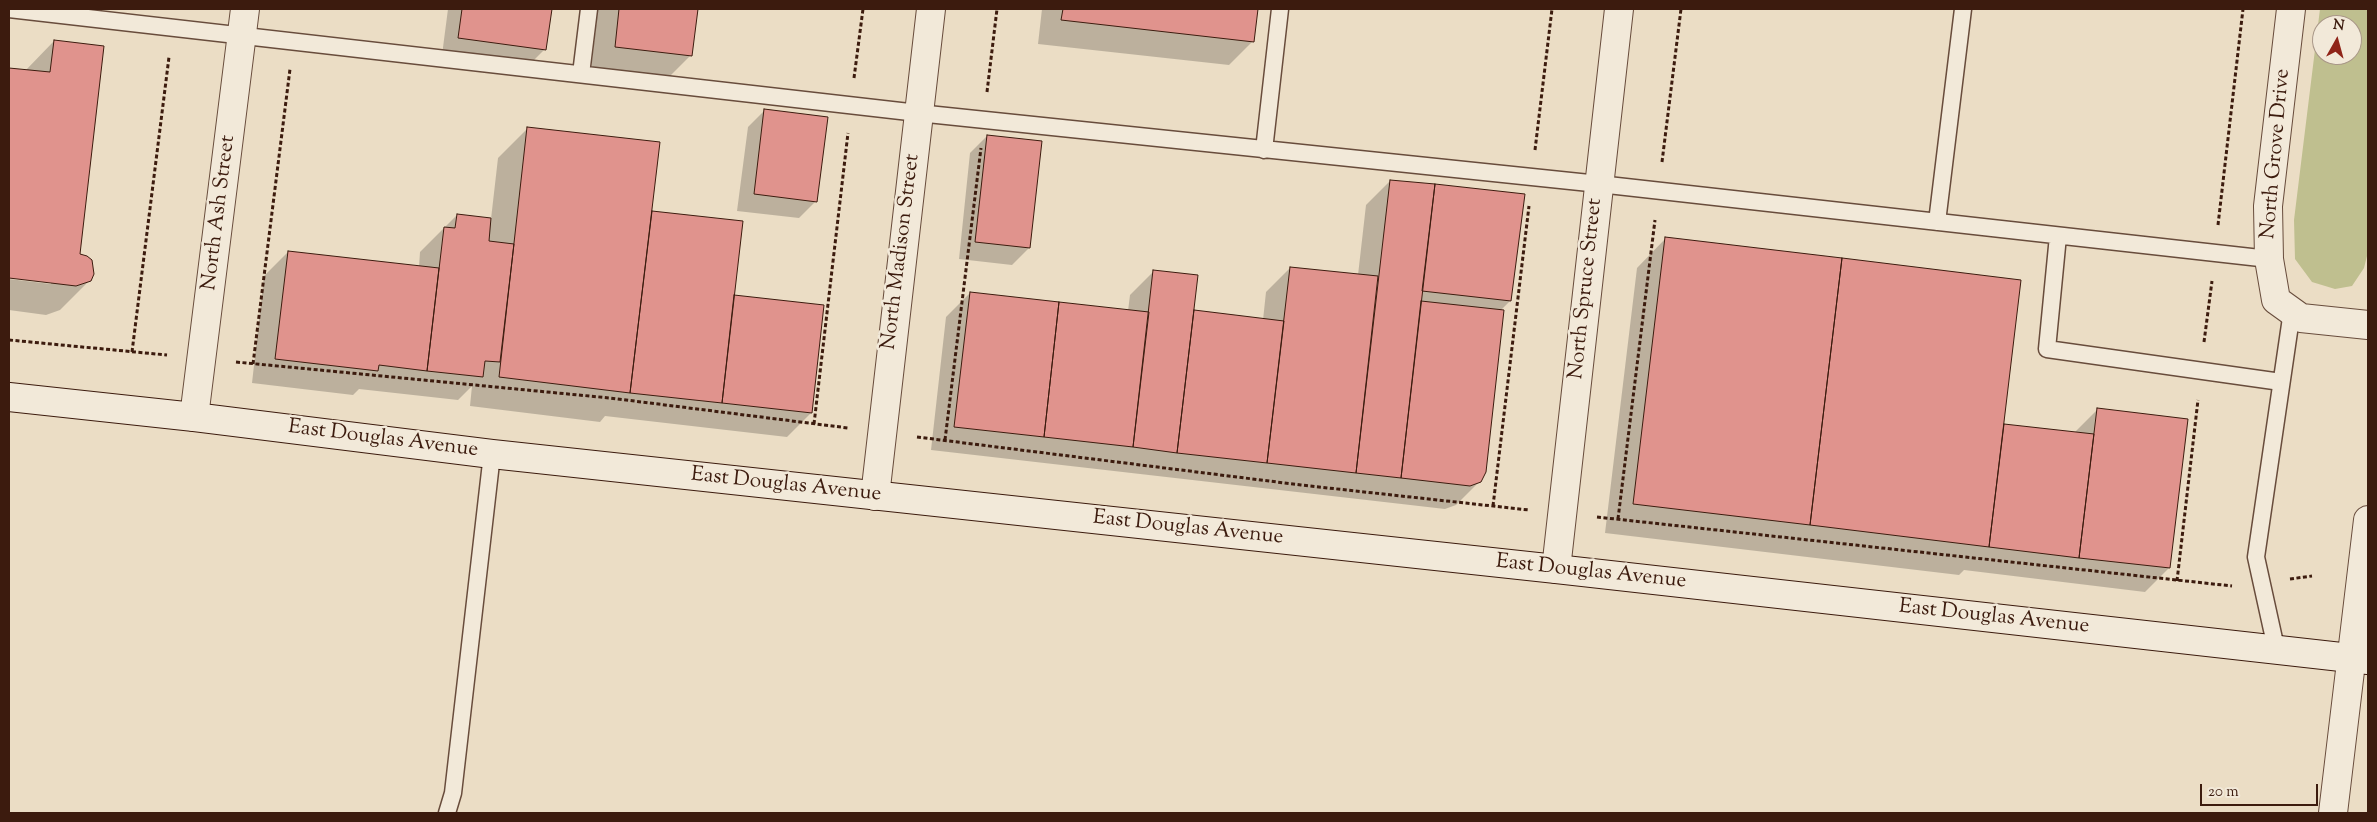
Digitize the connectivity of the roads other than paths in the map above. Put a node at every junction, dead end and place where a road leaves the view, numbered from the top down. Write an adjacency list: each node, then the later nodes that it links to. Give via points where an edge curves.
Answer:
1 (9, 9): 9 (lane)
2 (245, 9): 9 (main road, North Ash Street)
3 (589, 9): 10 (lane)
4 (931, 9): 11 (main road, North Madison Street)
5 (1280, 9): 12 (lane)
6 (1619, 9): 13 (main road, North Spruce Street)
7 (1963, 9): 14 (lane)
8 (2291, 9): 16 (main road, North Grove Drive, via 2268,206)
9 (242, 36): 10 (lane); 21 (main road, North Ash Street)
10 (581, 74): 11 (lane)
11 (918, 113): 12 (lane); 23 (main road, North Madison Street)
12 (1264, 150): 13 (lane)
13 (1599, 184): 14 (lane); 25 (main road, North Spruce Street)
14 (1937, 222): 15 (lane)
15 (2058, 236): 16 (lane); 19 (lane, via 2047,349)
16 (2269, 259): 17 (main road, North Grove Drive)
17 (2284, 305): 18 (main road, via 2301,318); 19 (lane)
18 (2368, 325)
19 (2281, 382): 26 (lane, via 2256,557)
20 (9, 397): 21 (main road, East Douglas Avenue)
21 (194, 417): 22 (main road, East Douglas Avenue)
22 (492, 454): 23 (main road, East Douglas Avenue); 28 (lane, via 453,793)
23 (875, 496): 25 (main road, East Douglas Avenue)
24 (2368, 520): 27 (main road)
25 (1556, 569): 26 (main road, East Douglas Avenue)
26 (2276, 648): 27 (main road, East Douglas Avenue)
27 (2360, 659): 29 (main road)
28 (447, 813)
29 (2333, 813)

